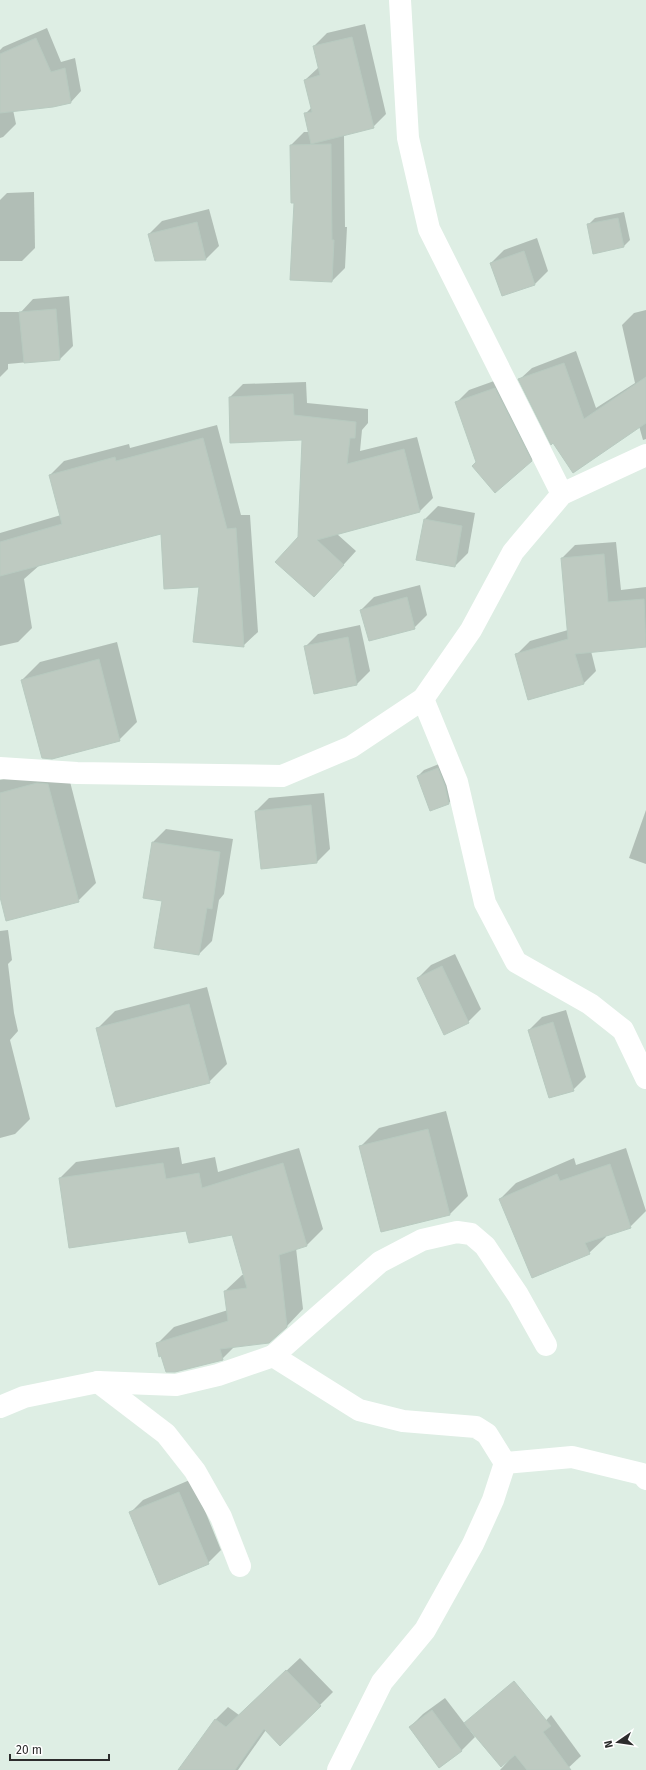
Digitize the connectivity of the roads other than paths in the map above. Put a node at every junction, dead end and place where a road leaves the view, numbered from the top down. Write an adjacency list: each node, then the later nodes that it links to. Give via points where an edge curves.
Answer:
1 (400, 0): 3 (street, via 408,138 429,229)
2 (646, 455): 3 (street)
3 (562, 494): 4 (street, via 513,552 471,630)
4 (423, 699): 5 (street, via 351,747 282,776 77,773); 6 (street, via 457,782 485,903 516,962 590,1004 623,1030)
5 (0, 768)
6 (646, 1078)
7 (546, 1345): 8 (street, via 518,1295 485,1246 471,1234 457,1232 422,1240 380,1262)
8 (274, 1356): 9 (street, via 218,1375 176,1385); 11 (street, via 359,1410 403,1421 476,1427 487,1434)
9 (98, 1382): 10 (street, via 24,1397); 13 (street, via 166,1434 195,1471 221,1517)
10 (0, 1407)
11 (504, 1463): 12 (street, via 572,1457 642,1474); 14 (street, via 493,1500 473,1544 425,1630 382,1682)
12 (646, 1479)
13 (240, 1566)
14 (338, 1770)

